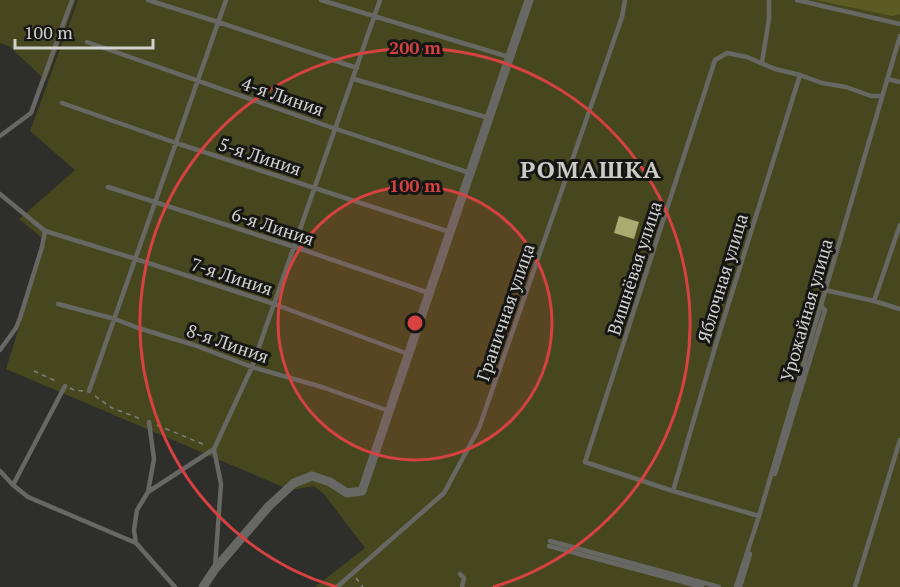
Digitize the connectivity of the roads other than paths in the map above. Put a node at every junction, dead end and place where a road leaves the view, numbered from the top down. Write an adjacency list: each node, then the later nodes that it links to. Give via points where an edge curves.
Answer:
1 (72, 0): 27 (lane, via 32,113)
2 (148, 0): 11 (lane)
3 (226, 0): 11 (lane)
4 (321, 0): 10 (lane)
5 (380, 0): 10 (lane)
6 (529, 0): 15 (street)
7 (625, 0): 66 (lane, Граничная улица, via 619,28 479,428 444,493)
8 (769, 0): 16 (lane)
9 (796, 0): 12 (lane)
10 (375, 16): 15 (lane); 17 (lane)
11 (218, 21): 17 (lane); 21 (lane)
12 (900, 24)
13 (900, 38): 20 (lane, Урожайная улица)
14 (87, 42): 21 (lane, 4-я Линия)
15 (510, 57): 25 (street)
16 (762, 62): 18 (lane); 58 (lane, Вишнёвая улица, via 727,53 715,60 585,462)
17 (357, 68): 19 (lane)
18 (800, 75): 23 (lane); 58 (lane, Яблочная улица)
19 (354, 79): 25 (lane); 26 (lane)
20 (887, 79): 22 (lane); 23 (lane, Урожайная улица)
21 (198, 80): 26 (lane, 4-я Линия); 28 (lane)
22 (900, 82)
23 (882, 96): 39 (lane, Урожайная улица)
24 (62, 103): 28 (lane, 5-я Линия)
25 (489, 118): 29 (street)
26 (336, 129): 29 (lane, 4-я Линия); 31 (lane)
27 (0, 136)
28 (176, 143): 31 (lane, 5-я Линия); 33 (lane)
29 (470, 173): 36 (street)
30 (108, 187): 33 (lane, 6-я Линия)
31 (315, 188): 36 (lane, 5-я Линия); 37 (lane)
32 (0, 194): 35 (lane)
33 (156, 201): 37 (lane, 6-я Линия); 38 (lane)
34 (900, 225): 41 (lane)
35 (45, 231): 38 (lane, 7-я Линия); 47 (lane, via 20,318)
36 (450, 232): 40 (street)
37 (295, 247): 40 (lane, 6-я Линия); 43 (lane)
38 (136, 259): 43 (lane, 7-я Линия); 46 (lane)
39 (825, 290): 41 (lane); 44 (lane, Урожайная улица)
40 (429, 293): 48 (street)
41 (874, 301): 45 (lane)
42 (58, 304): 46 (lane, 8-я Линия)
43 (274, 304): 48 (lane, 7-я Линия); 49 (lane)
44 (821, 306): 60 (lane, Урожайная улица); 70 (lane, via 825,310)
45 (900, 309)
46 (115, 319): 49 (lane, 8-я Линия); 51 (lane)
47 (0, 350)
48 (408, 354): 52 (street)
49 (252, 367): 52 (lane, 8-я Линия); 55 (lane)
50 (65, 386): 57 (lane)
51 (89, 391)
52 (389, 411): 62 (street, via 362,491 347,493 312,476 294,483)
53 (149, 422): 59 (lane, via 154,459)
54 (900, 440): 71 (lane)
55 (214, 450): 59 (lane); 62 (lane, via 221,484)
56 (0, 471): 57 (lane)
57 (13, 485): 61 (lane, via 28,497)
58 (673, 491): 60 (lane)
59 (148, 492): 61 (lane, via 137,510)
60 (759, 516): 70 (lane, Урожайная улица)
61 (136, 543): 64 (lane)
62 (215, 569): 65 (street)
63 (460, 574): 67 (lane, via 464,578)
64 (175, 587)
65 (203, 587)
66 (337, 587)
67 (462, 587)
68 (702, 587): 69 (lane, via 549,544)
69 (719, 587)
70 (738, 587)
71 (855, 587)

